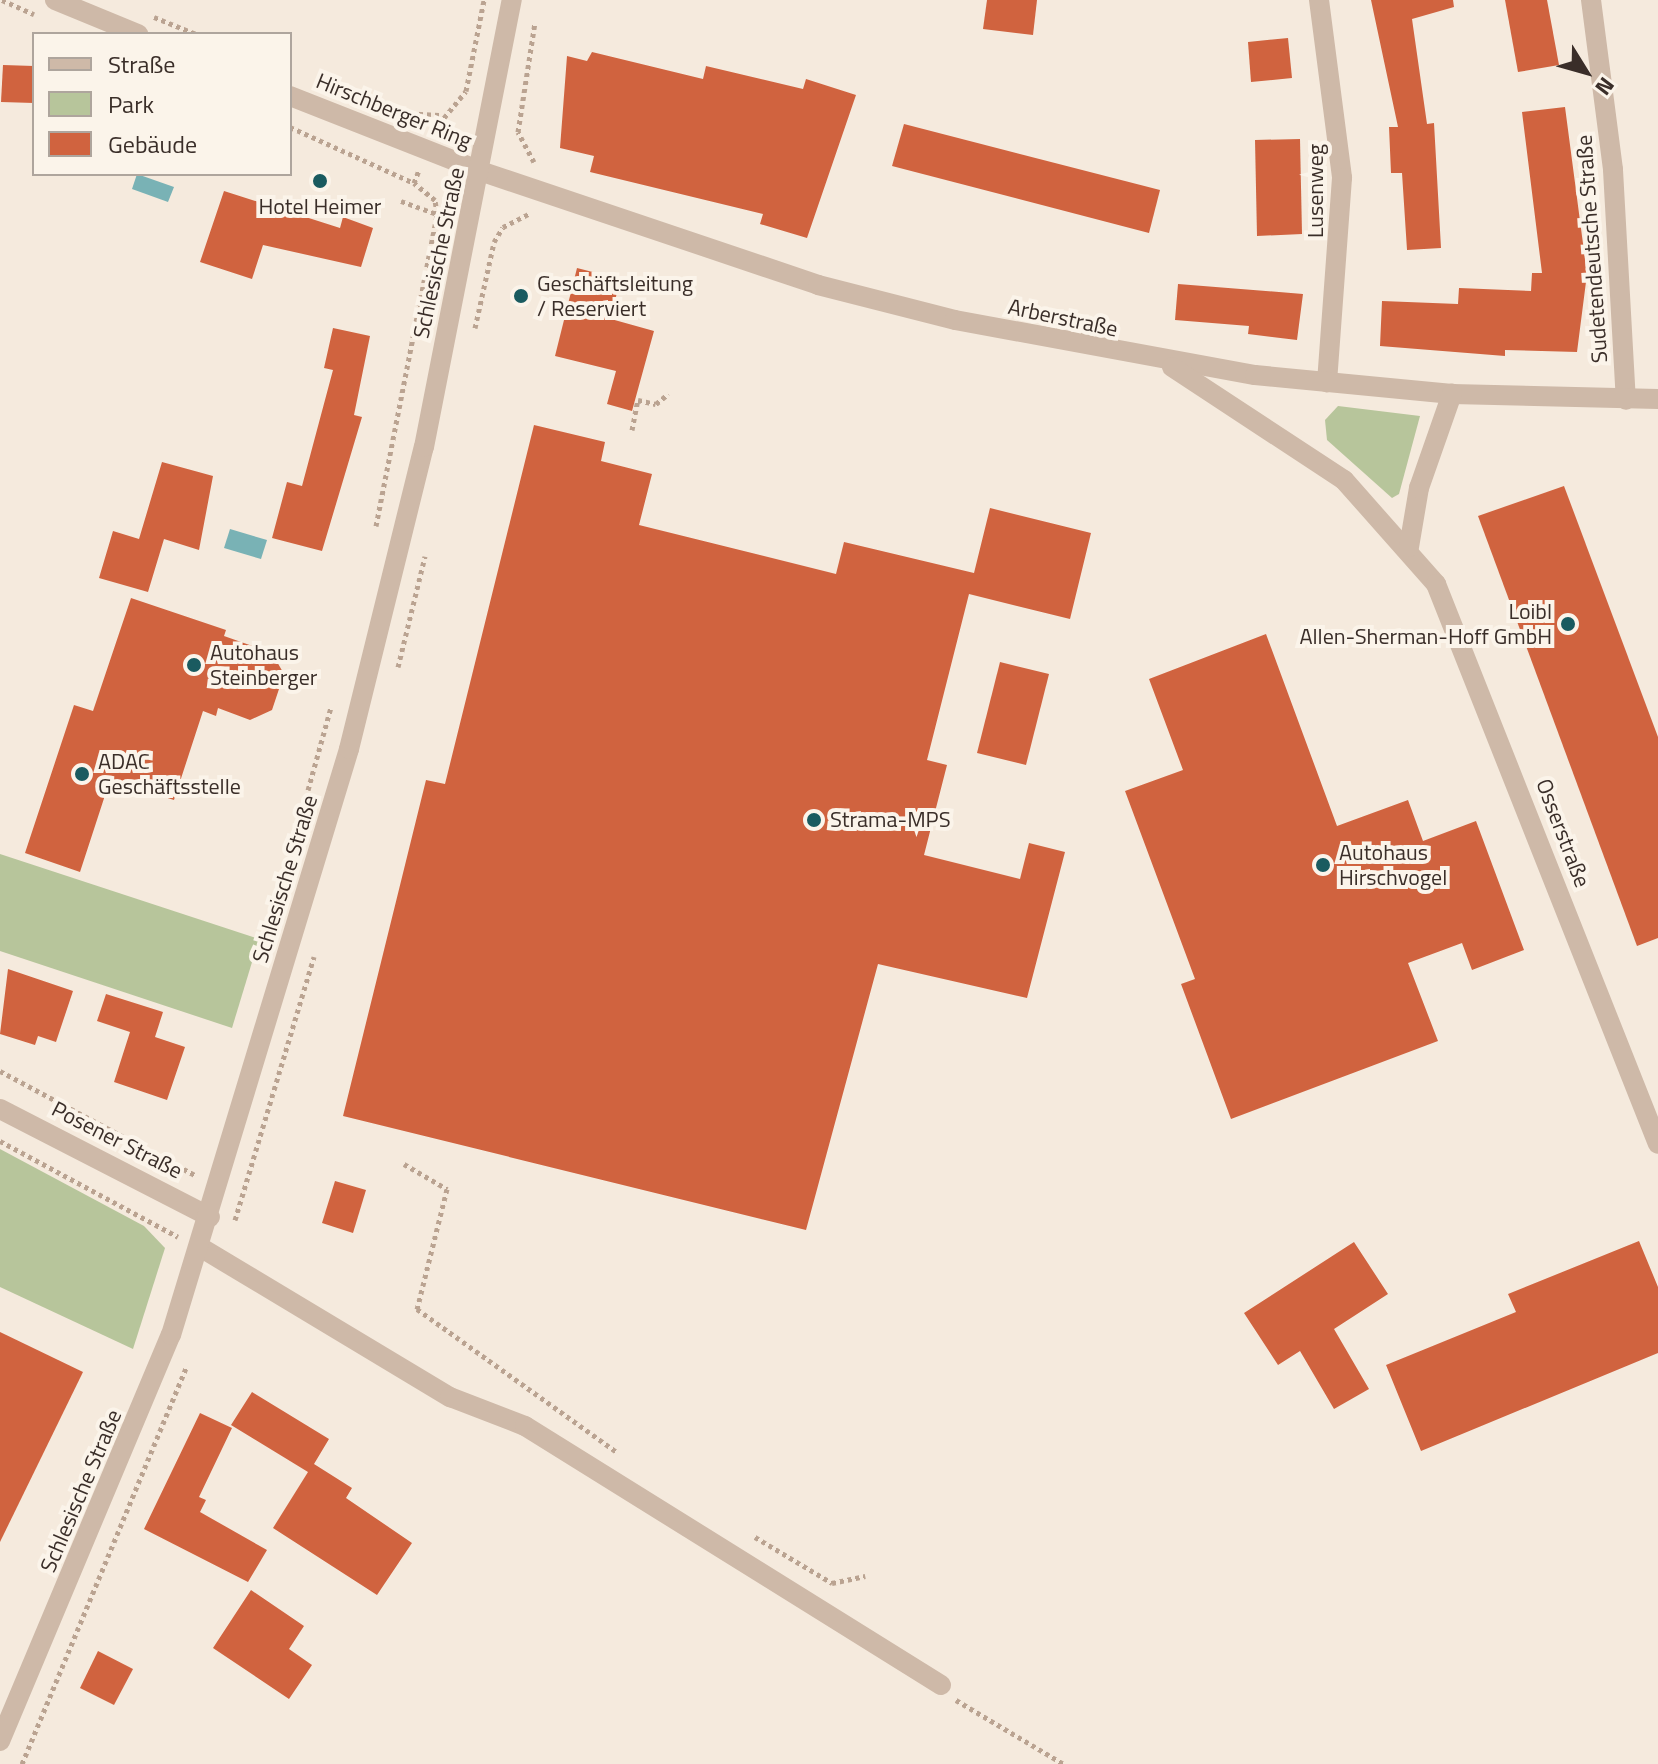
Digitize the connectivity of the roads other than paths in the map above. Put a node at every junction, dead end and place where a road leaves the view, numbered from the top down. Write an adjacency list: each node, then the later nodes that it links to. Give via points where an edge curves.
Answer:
1 (55, 0): 5 (street)
2 (512, 0): 7 (street, Schlesische Straße)
3 (1319, 0): 9 (street, Lusenweg, via 1334,69 1342,178)
4 (1591, 0): 12 (street, Sudetendeutsche Straße, via 1613,170)
5 (133, 32)
6 (292, 97): 7 (street, Hirschberger Ring)
7 (480, 171): 8 (street, Arberstraße, via 818,285); 16 (street, Schlesische Straße, via 381,629)
8 (1165, 363): 9 (street, Arberstraße); 13 (street, Osserstraße, via 1287,436 1344,480)
9 (1327, 382): 10 (street, Arberstraße)
10 (1452, 394): 12 (street, Arberstraße); 13 (street, via 1419,488)
11 (1658, 399): 12 (street, Arberstraße)
12 (1626, 400)
13 (1409, 547): 15 (street, Osserstraße, via 1457,629)
14 (0, 1109): 16 (street, Posener Straße)
15 (1658, 1144)
16 (210, 1217): 17 (street, Schlesische Straße)
17 (200, 1247): 18 (street, via 450,1397 525,1426); 19 (street, Schlesische Straße, via 128,1444)
18 (941, 1685)
19 (0, 1741)

